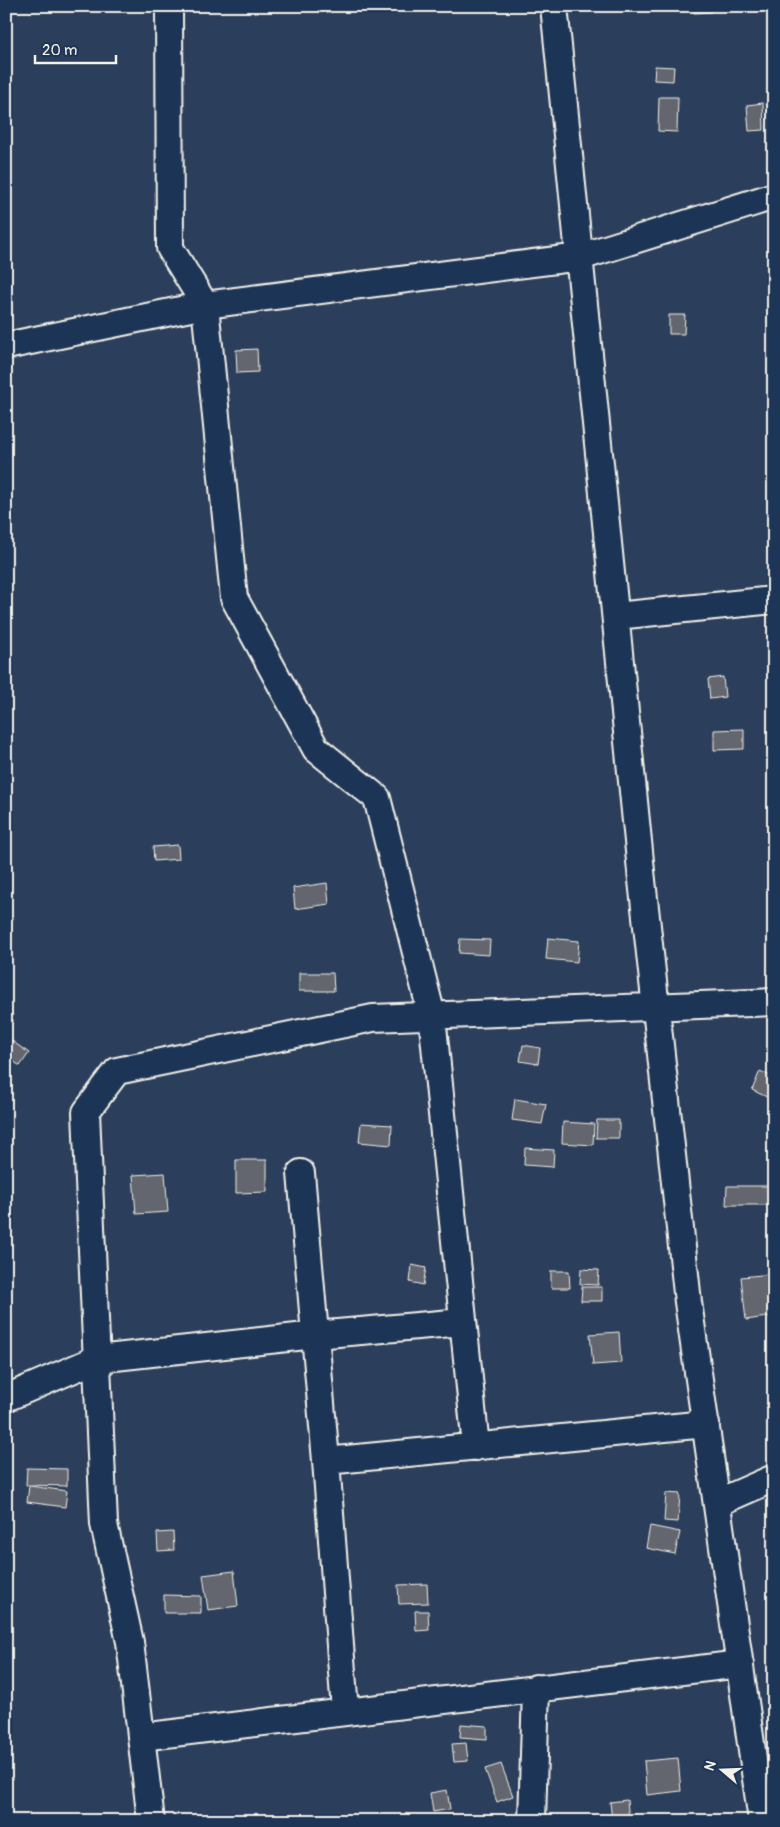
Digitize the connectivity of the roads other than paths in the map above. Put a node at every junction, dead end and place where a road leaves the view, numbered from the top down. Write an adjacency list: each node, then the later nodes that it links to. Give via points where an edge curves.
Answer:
1 (169, 6): 5 (street, via 170,248)
2 (554, 6): 4 (street)
3 (774, 196): 4 (street)
4 (580, 257): 5 (street); 8 (street)
5 (205, 305): 6 (street); 11 (street, via 234,598 316,749 377,798)
6 (6, 346)
7 (774, 600): 8 (street)
8 (616, 616): 10 (street)
9 (774, 1002): 10 (street)
10 (656, 1007): 11 (street); 17 (street, via 688,1302)
11 (432, 1016): 13 (street); 15 (street, via 373,1018 117,1072 86,1112)
12 (301, 1173): 14 (street)
13 (463, 1322): 14 (street); 18 (street)
14 (315, 1335): 15 (street); 19 (street)
15 (97, 1359): 16 (street); 25 (street, via 104,1524 130,1642)
16 (6, 1398)
17 (706, 1424): 18 (street); 21 (street)
18 (476, 1447): 19 (street)
19 (326, 1461): 24 (street)
20 (774, 1478): 21 (street)
21 (717, 1503): 22 (street)
22 (740, 1664): 23 (street); 26 (street)
23 (536, 1688): 24 (street); 28 (street)
24 (345, 1710): 25 (street)
25 (141, 1737): 27 (street)
26 (765, 1808)
27 (151, 1821)
28 (532, 1821)

